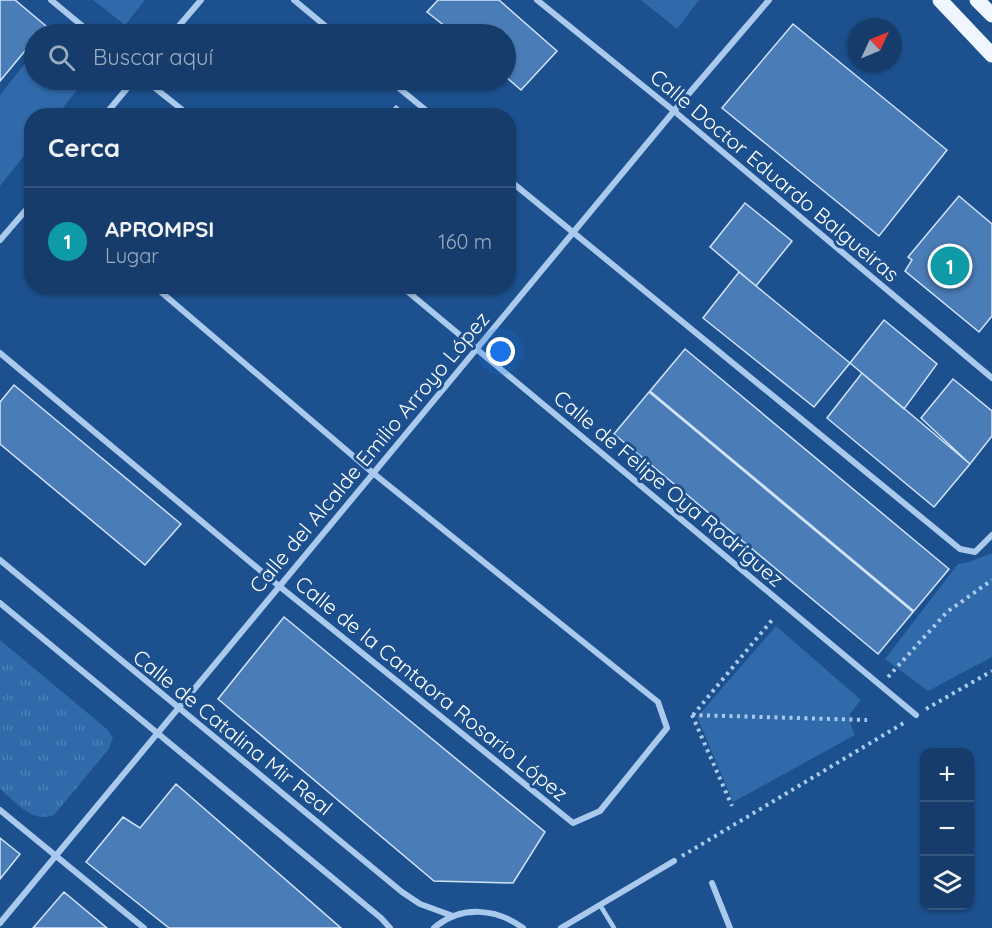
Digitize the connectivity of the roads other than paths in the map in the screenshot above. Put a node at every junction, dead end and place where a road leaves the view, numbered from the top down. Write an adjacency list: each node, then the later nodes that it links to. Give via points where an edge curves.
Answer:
1 (51, 0): 9 (street)
2 (201, 0): 10 (street)
3 (294, 0): 11 (street)
4 (537, 0): 19 (street, Calle Doctor Eduardo Balgueiras)
5 (769, 0): 19 (street, Calle del Alcalde Emilio Arroyo López)
6 (940, 0): 12 (main road)
7 (977, 0): 8 (main road)
8 (992, 15)
9 (80, 24)
10 (181, 24)
11 (323, 24)
12 (992, 55)
13 (126, 90): 16 (street)
14 (158, 90): 17 (street)
15 (401, 90): 18 (street)
16 (111, 108)
17 (180, 108)
18 (423, 108)
19 (674, 111): 22 (street, Calle del Alcalde Emilio Arroyo López); 28 (street, Calle Doctor Eduardo Balgueiras)
20 (516, 185): 22 (street)
21 (24, 212): 23 (street)
22 (573, 232): 26 (street, Calle del Alcalde Emilio Arroyo López); 30 (street, via 960,549 975,552)
23 (0, 240)
24 (163, 294): 29 (street)
25 (411, 294): 26 (street, Calle de Felipe Oya Rodríguez)
26 (477, 348): 29 (street, Calle del Alcalde Emilio Arroyo López); 35 (street, Calle de Felipe Oya Rodríguez)
27 (0, 353): 32 (street, Calle de la Cantaora Rosario López)
28 (992, 378)
29 (373, 473): 32 (street, Calle del Alcalde Emilio Arroyo López); 32 (street, Calle de la Cantaora Rosario López, via 658,702 667,728 600,811 573,823)
30 (992, 535)
31 (0, 560): 34 (street, Calle de Catalina Mir Real)
32 (279, 586): 34 (street, Calle del Alcalde Emilio Arroyo López)
33 (0, 603): 36 (street)
34 (179, 708): 36 (street, Calle del Alcalde Emilio Arroyo López); 42 (street, Calle de Catalina Mir Real, via 402,892 420,904)
35 (916, 715)
36 (158, 733): 38 (street, Calle del Alcalde Emilio Arroyo López); 45 (street)
37 (0, 810): 38 (street)
38 (56, 855): 43 (street, Calle del Alcalde Emilio Arroyo López); 44 (street)
39 (674, 861): 41 (street)
40 (712, 883): 50 (street)
41 (600, 905): 48 (street); 49 (lane)
42 (453, 916): 46 (street); 47 (street, via 484,911 499,914)
43 (0, 923)
44 (144, 928)
45 (390, 928)
46 (434, 928)
47 (523, 928)
48 (561, 928)
49 (614, 928)
50 (730, 928)

